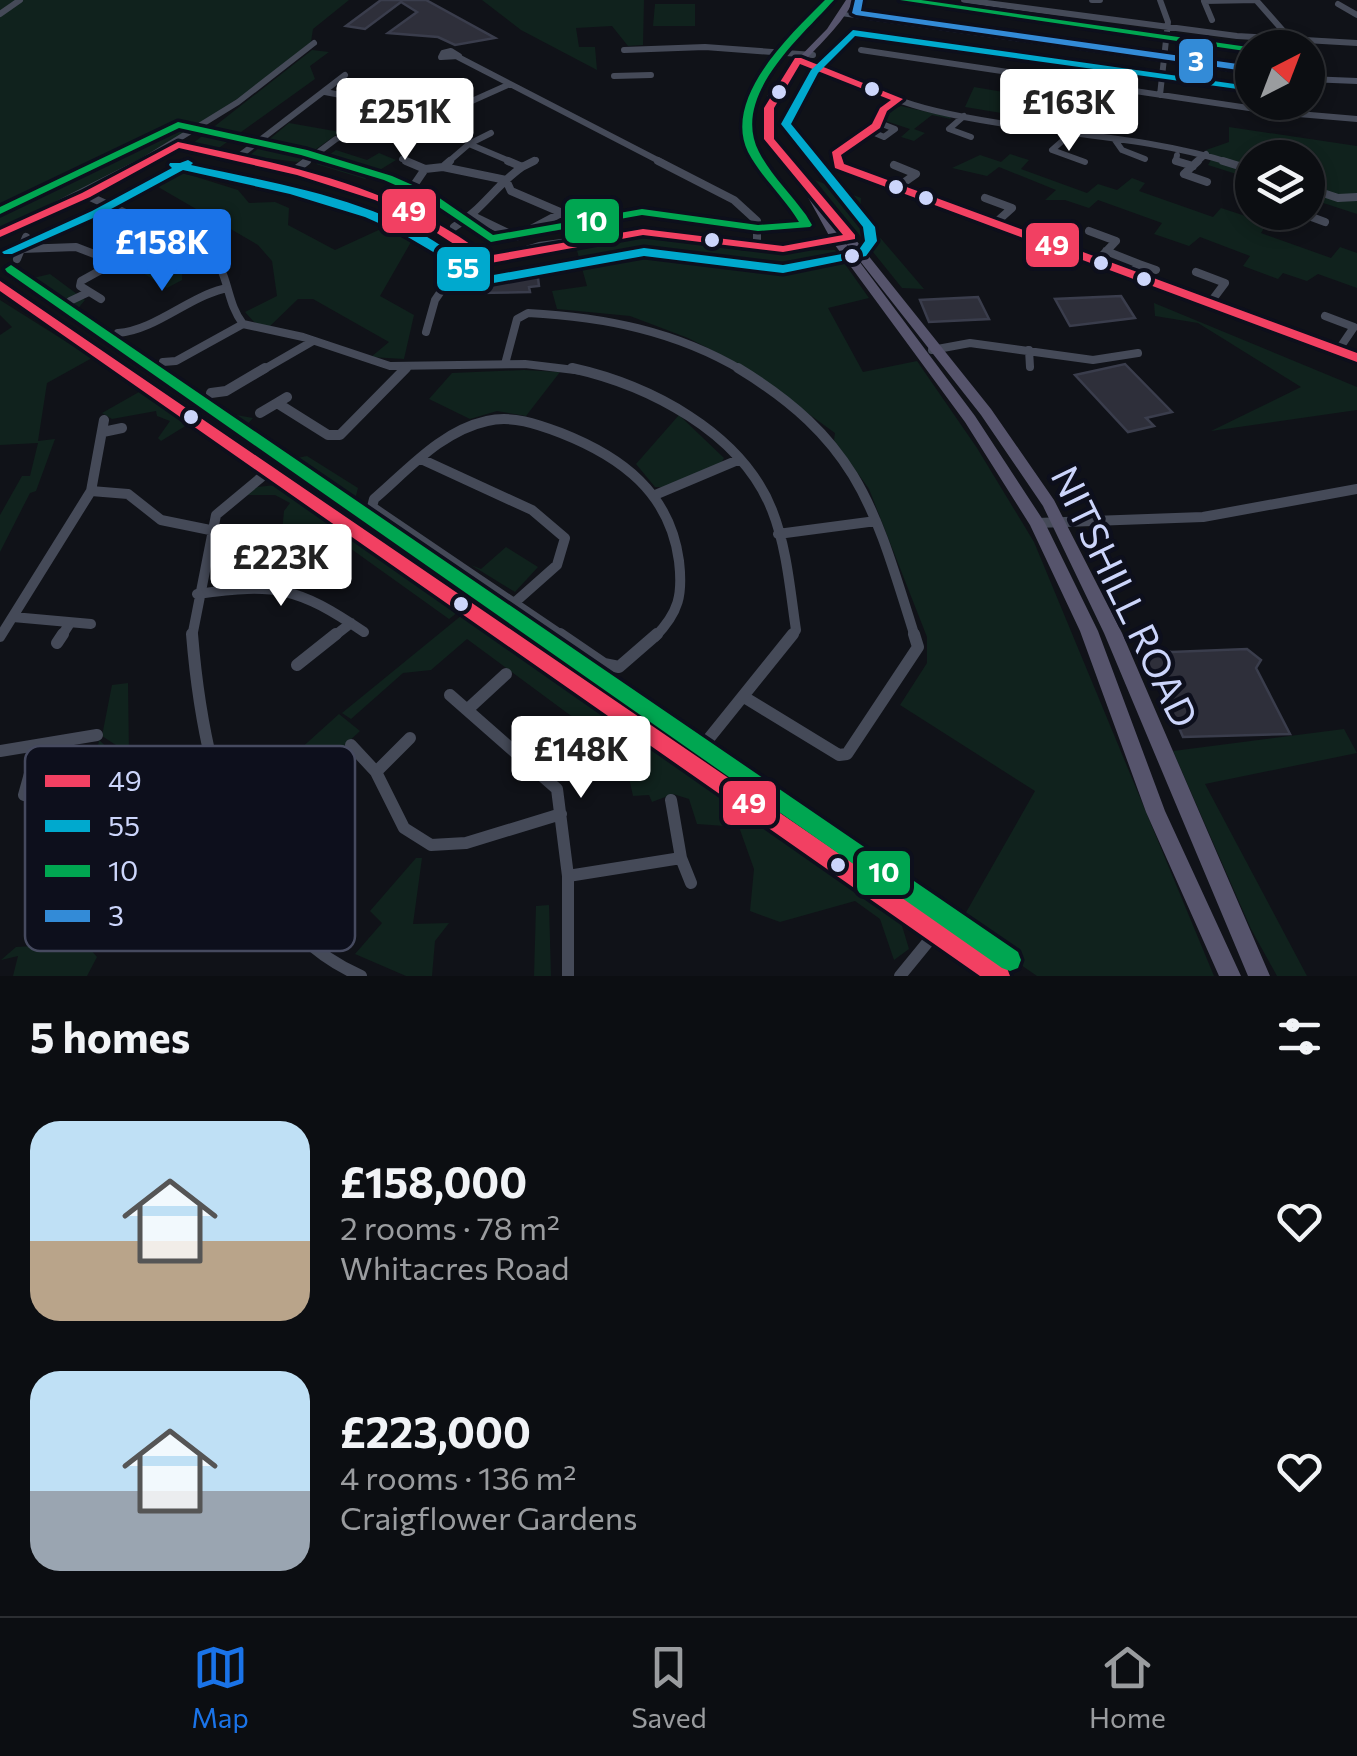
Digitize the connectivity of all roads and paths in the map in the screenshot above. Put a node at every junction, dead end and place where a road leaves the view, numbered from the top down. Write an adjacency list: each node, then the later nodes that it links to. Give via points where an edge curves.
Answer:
1 (20, 0): 14 (street)
2 (850, 0): 13 (main road, NITSHILL ROAD)
3 (859, 0): 13 (main road)
4 (964, 0): 11 (street)
5 (1092, 0): 6 (street)
6 (1100, 0)
7 (1160, 0): 17 (street)
8 (1256, 0): 16 (street, via 1204,2); 18 (street)
9 (1326, 1): 12 (street)
10 (1348, 1): 12 (street)
11 (992, 2): 17 (street)
12 (1338, 4): 15 (street)
13 (850, 13): 24 (main road, NITSHILL ROAD); 25 (main road)
14 (0, 14)
15 (1357, 14)
16 (1212, 20)
17 (1168, 27): 19 (street); 25 (street)
18 (1282, 30)
19 (1235, 35)
20 (1325, 42): 22 (street)
21 (314, 43): 48 (street)
22 (1357, 43)
23 (458, 57): 34 (street)
24 (805, 58): 31 (street, via 705,47 624,49); 37 (street); 84 (main road, NITSHILL ROAD, via 775,99 766,134)
25 (1166, 59): 27 (main road); 36 (street)
26 (854, 62): 36 (street, via 861,49)
27 (1235, 69)
28 (345, 75): 35 (street)
29 (651, 75): 31 (street)
30 (614, 76): 31 (street)
31 (626, 76)
32 (1325, 78): 33 (main road)
33 (1357, 79)
34 (510, 84): 39 (street); 85 (street, via 734,200 757,222)
35 (324, 92): 39 (street); 51 (street)
36 (1160, 95): 40 (street)
37 (898, 99): 38 (street); 41 (street)
38 (964, 116): 44 (street); 45 (street, via 949,129)
39 (432, 119): 62 (street, via 398,134 349,134)
40 (1357, 119)
41 (877, 122): 42 (street); 42 (street, via 896,129 884,136)
42 (870, 132): 65 (street, via 834,160)
43 (491, 133): 47 (street)
44 (1068, 136): 46 (street); 55 (street, via 1052,150)
45 (971, 137)
46 (1115, 140): 50 (street); 52 (street)
47 (469, 144): 58 (street); 60 (street)
48 (178, 145): 51 (street); 69 (street)
49 (1177, 154): 59 (street, via 1176,161)
50 (1206, 154): 57 (street); 59 (street)
51 (238, 157): 62 (street)
52 (1145, 158)
53 (402, 160): 61 (street)
54 (536, 160): 60 (street)
55 (1085, 162)
56 (894, 164): 65 (street, via 916,174)
57 (1235, 164)
58 (442, 166): 61 (street); 63 (street)
59 (1193, 166): 64 (street, via 1184,174)
60 (522, 168): 63 (street)
61 (425, 169): 74 (street)
62 (296, 170): 74 (street)
63 (506, 180): 66 (street); 70 (street)
64 (1206, 182)
65 (896, 188): 73 (street)
66 (491, 192): 70 (street); 76 (street)
67 (1325, 192): 72 (street)
68 (946, 193): 73 (street)
69 (86, 195): 80 (street); 81 (street)
70 (518, 195): 75 (street)
71 (985, 198): 77 (street, via 1012,208)
72 (1357, 198)
73 (934, 202): 77 (street)
74 (393, 204): 89 (street)
75 (563, 212): 76 (street, via 516,236); 83 (street)
76 (473, 216): 78 (street)
77 (993, 225): 90 (street)
78 (454, 226)
79 (1089, 230): 87 (street, via 1116,241)
80 (2, 232)
81 (168, 233): 91 (street); 97 (street, via 218,260)
82 (26, 237): 86 (street)
83 (602, 238): 85 (street, via 654,233); 89 (street)
84 (844, 238): 85 (street); 108 (main road, NITSHILL ROAD)
85 (757, 248)
86 (22, 249): 88 (street); 91 (street, via 76,247)
87 (1106, 251): 90 (street); 92 (street)
88 (17, 259)
89 (485, 260): 105 (street, via 444,285)
90 (1097, 261): 95 (street)
91 (115, 262): 98 (street, via 81,281)
92 (1139, 264): 93 (street); 95 (street)
93 (1156, 270)
94 (1196, 272): 101 (street, via 1225,283)
95 (1131, 274): 101 (street)
96 (0, 286): 123 (main road)
97 (224, 288): 103 (street); 104 (street, via 131,336)
98 (89, 292): 99 (street); 100 (street)
99 (100, 299)
100 (70, 301)
101 (1210, 303): 110 (street)
102 (1325, 316): 110 (street, via 1354,326)
103 (244, 324): 106 (street); 112 (street, via 176,365)
104 (118, 332)
105 (426, 332)
106 (313, 340): 115 (street, via 354,359); 116 (street, via 225,396)
107 (1029, 350): 108 (street, via 970,343); 109 (street, via 1093,360); 114 (street)
108 (929, 351): 128 (main road, NITSHILL ROAD); 129 (main road, NITSHILL ROAD, via 1015,453)
109 (1138, 352)
110 (1338, 352): 111 (street)
111 (1357, 358)
112 (163, 362)
113 (505, 364): 115 (street); 122 (street, via 564,367 630,384 678,410); 127 (street, via 518,319 528,313 618,319 687,340 761,382 831,442)
114 (1030, 367)
115 (406, 368): 118 (street, via 340,434 328,436)
116 (211, 394)
117 (287, 397): 118 (street)
118 (277, 403): 119 (street)
119 (260, 413)
120 (122, 428): 125 (street, via 103,426)
121 (421, 459): 126 (street, via 464,426 509,418 601,452); 133 (street, via 372,507); 133 (street, via 532,510 565,538 557,565)
122 (738, 460): 126 (street); 131 (street, via 766,496)
123 (270, 470): 130 (street, via 229,501); 153 (main road)
124 (1357, 490): 129 (street, via 1203,517)
125 (92, 491): 130 (street, via 128,494 161,520); 134 (street)
126 (654, 495): 133 (street, via 672,532 683,592 673,616 624,664 604,664)
127 (876, 520): 131 (street); 144 (street, via 918,646 847,754)
128 (1037, 523): 129 (street); 169 (main road, NITSHILL ROAD)
129 (1059, 526): 170 (main road, NITSHILL ROAD, via 1113,633)
130 (210, 530): 132 (street)
131 (778, 534): 144 (street, via 796,630)
132 (197, 594): 136 (street, via 264,584 328,604); 149 (street, via 194,661)
133 (513, 604)
134 (13, 617): 135 (street); 139 (street)
135 (70, 623): 137 (street); 140 (street)
136 (351, 623): 138 (street); 141 (street)
137 (91, 624)
138 (364, 632)
139 (0, 638)
140 (57, 643)
141 (297, 665)
142 (506, 674): 145 (street)
143 (450, 695): 145 (street)
144 (744, 697): 153 (street)
145 (468, 709): 158 (street, via 553,783)
146 (98, 734): 148 (street)
147 (410, 738): 154 (street)
148 (38, 746)
149 (208, 746)
150 (25, 748): 152 (street)
151 (355, 749): 154 (street)
152 (0, 751)
153 (690, 762): 162 (main road)
154 (376, 772): 158 (street, via 404,828 431,845 466,843)
155 (25, 792): 156 (street)
156 (24, 795)
157 (671, 800): 159 (street)
158 (561, 814): 160 (street)
159 (681, 858): 160 (street); 161 (street)
160 (568, 876): 166 (street)
161 (691, 883)
162 (936, 932): 167 (street); 168 (main road)
163 (315, 951): 164 (street)
164 (332, 971): 165 (street)
165 (361, 976)
166 (568, 976)
167 (900, 976)
168 (999, 976)
169 (1230, 976)
170 (1258, 976)

